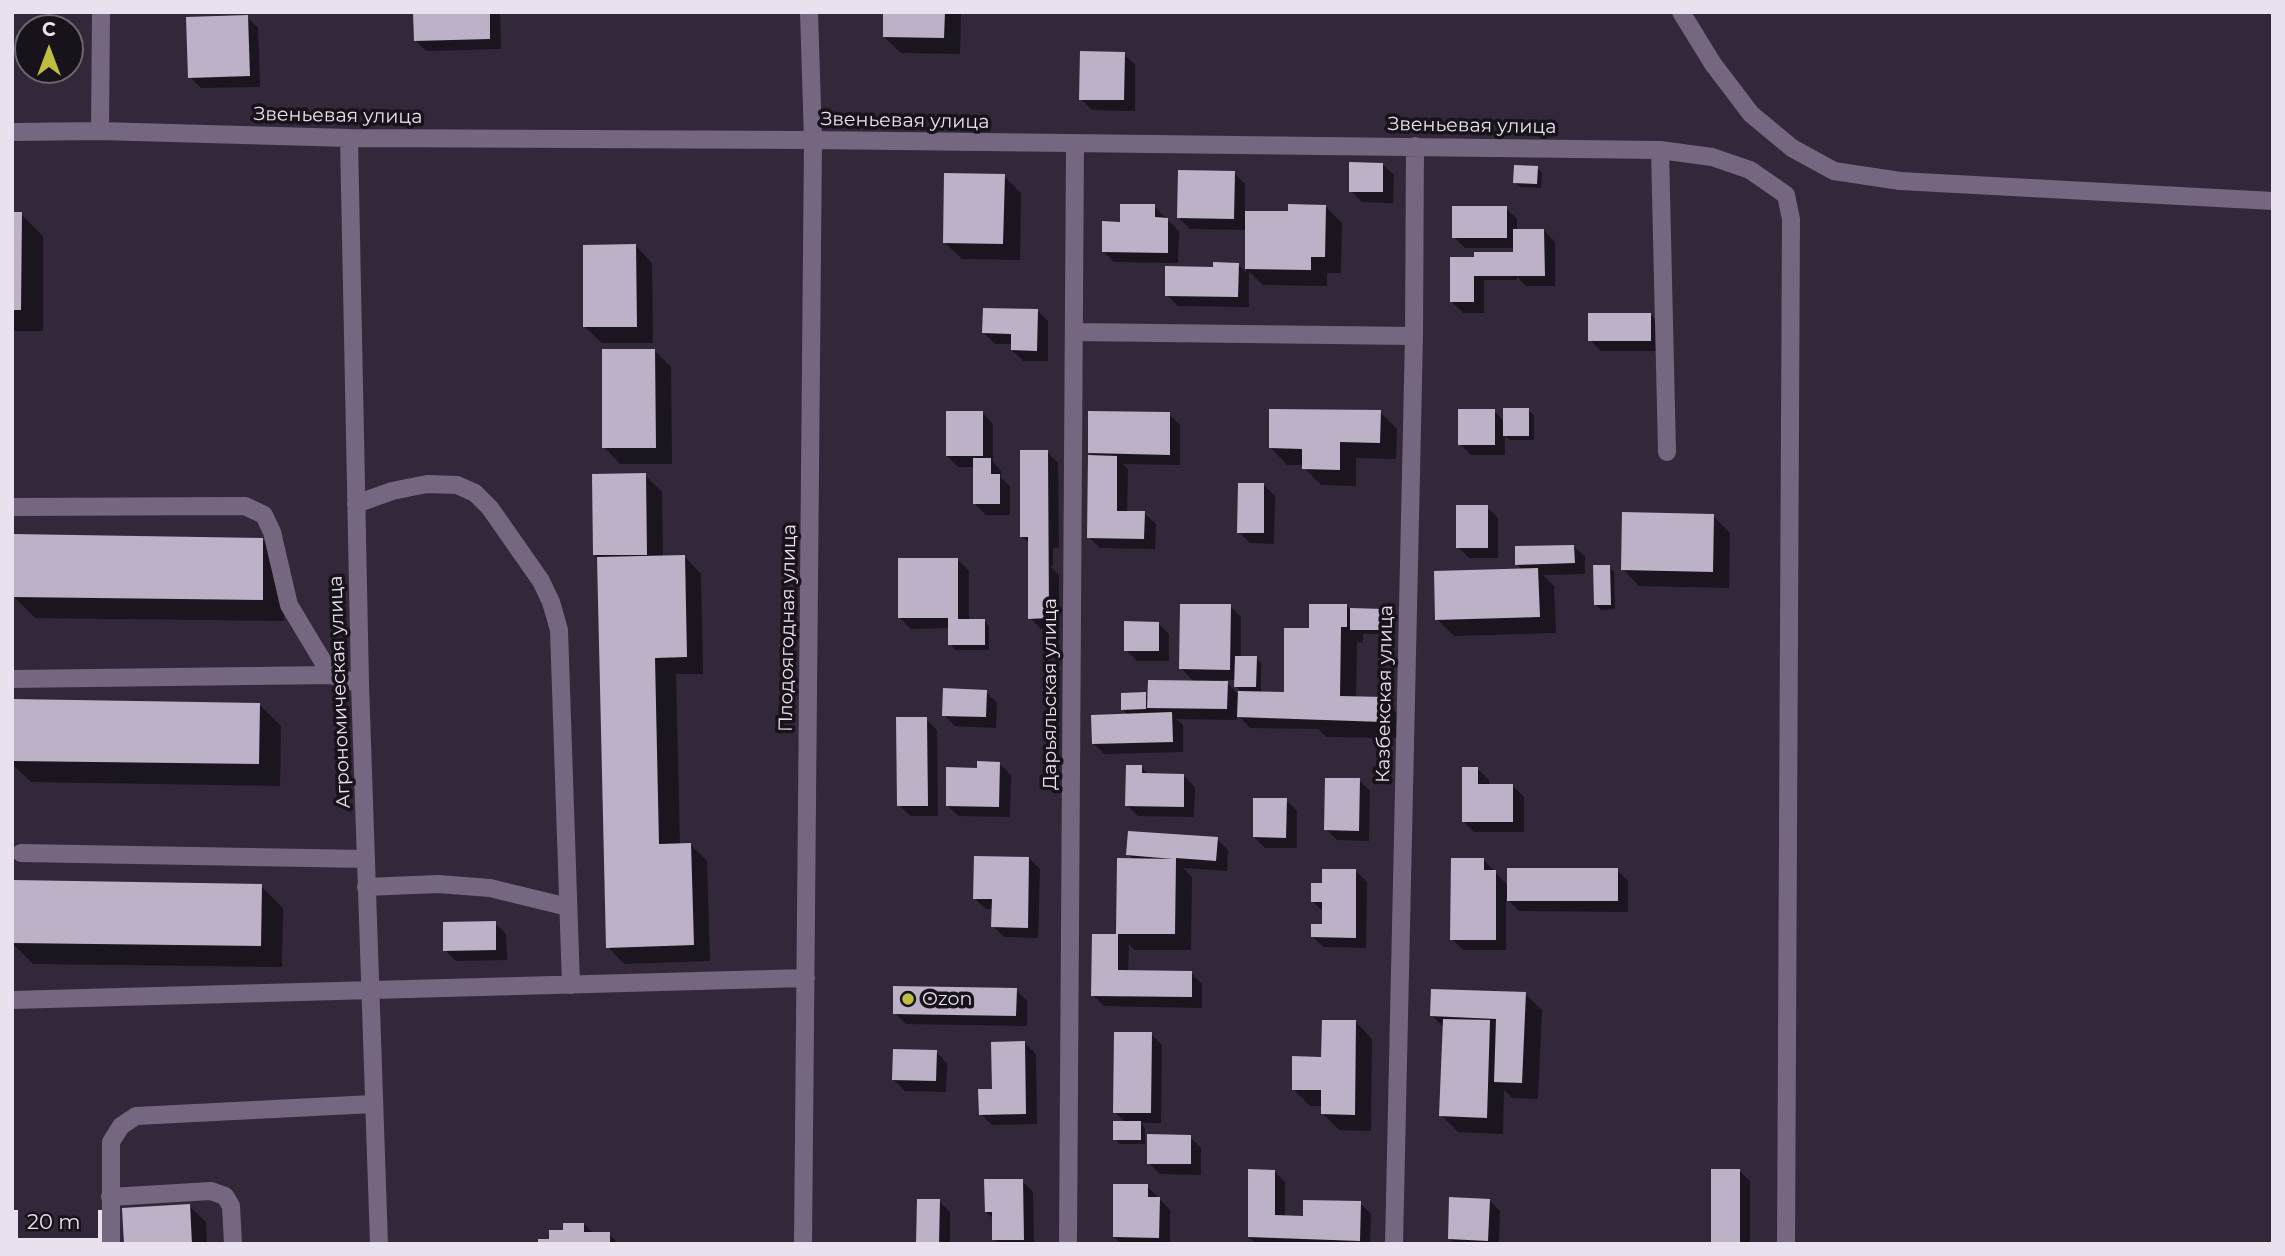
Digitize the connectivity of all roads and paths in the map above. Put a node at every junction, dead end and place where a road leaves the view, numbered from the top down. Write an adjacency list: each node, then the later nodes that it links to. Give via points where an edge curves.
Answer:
1 (101, 12): 4 (street)
2 (809, 12): 7 (street, Плодоягодная улица)
3 (1681, 12): 11 (street, via 1751,114 1792,148 1835,171 1900,181)
4 (100, 131): 5 (street, Звеньевая улица); 6 (street, Звеньевая улица)
5 (12, 132)
6 (349, 138): 7 (street, Звеньевая улица); 15 (street, Агрономическая улица)
7 (813, 140): 8 (street, Звеньевая улица); 24 (street, Плодоягодная улица)
8 (1075, 144): 9 (street, Звеньевая улица); 12 (street, Дарьяльская улица)
9 (1415, 146): 10 (street, Звеньевая улица); 13 (street, Казбекская улица)
10 (1660, 150): 14 (street); 36 (street, Звеньевая улица, via 1712,157 1750,170 1786,195 1791,219)
11 (2273, 201)
12 (1074, 332): 13 (street); 34 (street, Дарьяльская улица)
13 (1414, 336): 35 (street, Казбекская улица)
14 (1667, 452)
15 (356, 504): 19 (street, Агрономическая улица); 23 (street, via 427,484 457,485 475,493 490,508 541,581 559,630)
16 (12, 507): 17 (street, via 245,506 264,515 289,605)
17 (331, 675): 18 (street); 19 (street)
18 (12, 679)
19 (360, 684): 21 (street, Агрономическая улица)
20 (21, 853): 21 (street)
21 (366, 859): 22 (street, Агрономическая улица)
22 (366, 887): 23 (street, via 438,884 490,888); 26 (street, Агрономическая улица)
23 (568, 907): 25 (street)
24 (806, 978): 25 (street); 33 (street, Плодоягодная улица)
25 (571, 985): 26 (street)
26 (369, 990): 27 (street); 28 (street, Агрономическая улица)
27 (12, 1000)
28 (373, 1104): 29 (street, via 136,1116 121,1126 111,1142); 32 (street, Агрономическая улица)
29 (110, 1197): 30 (street); 31 (street, via 211,1191 225,1196 231,1206)
30 (111, 1244)
31 (233, 1244)
32 (379, 1244)
33 (803, 1244)
34 (1068, 1244)
35 (1394, 1244)
36 (1786, 1244)

